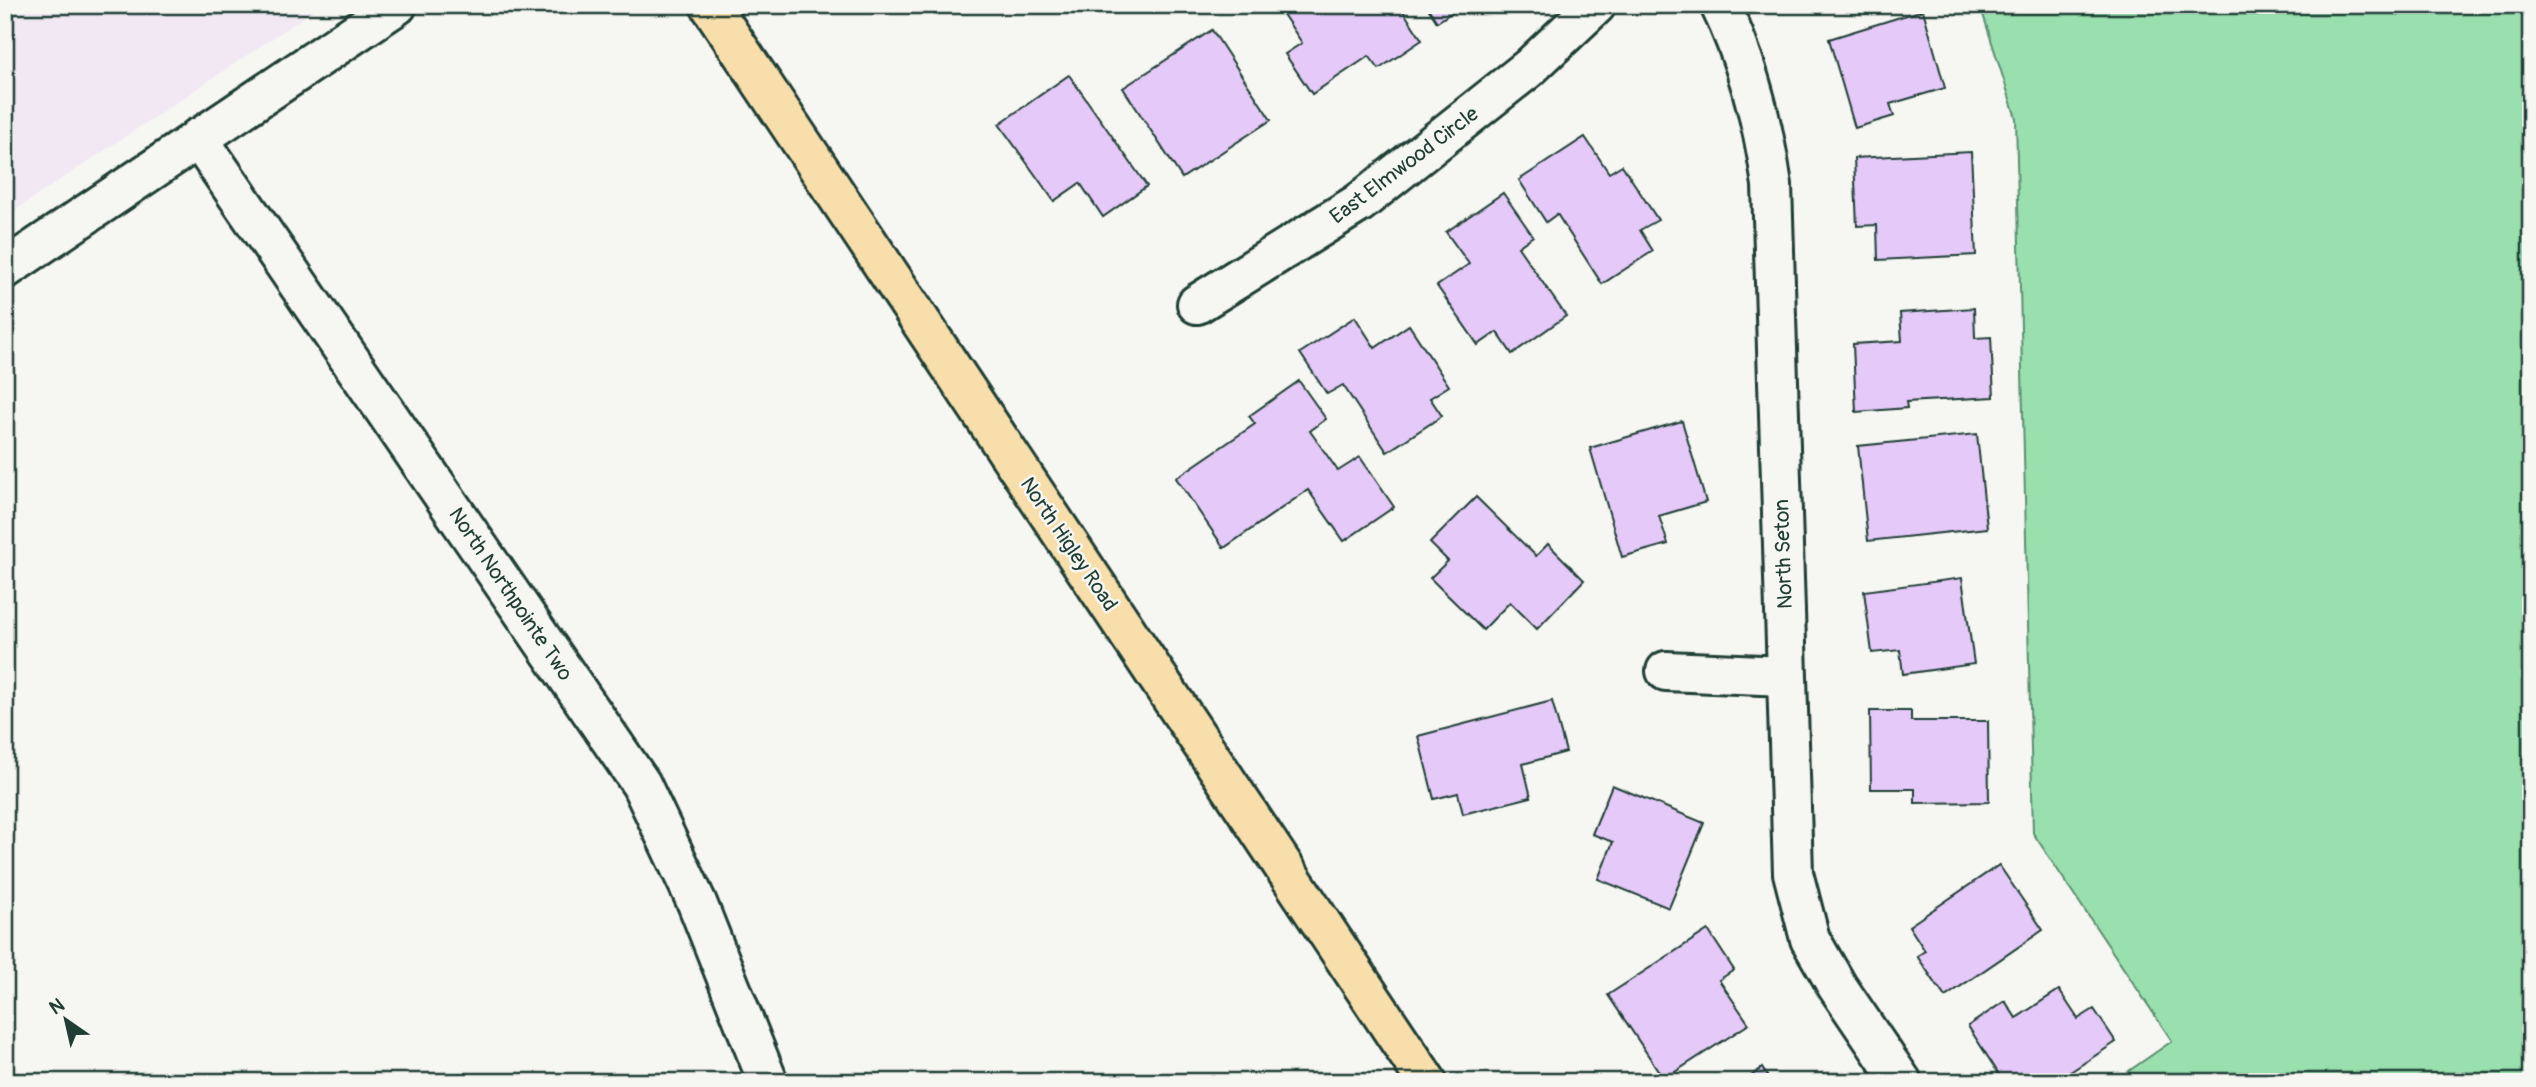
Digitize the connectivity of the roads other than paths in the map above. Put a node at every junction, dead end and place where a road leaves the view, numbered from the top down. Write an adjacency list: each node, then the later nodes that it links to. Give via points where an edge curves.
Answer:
1 (397, 5): 5 (street)
2 (710, 5): 11 (main road, North Higley Road)
3 (1596, 5): 7 (street, East Elmwood Circle, via 1529,68 1359,203)
4 (1720, 5): 9 (street, North Seton, via 1738,43 1765,133 1772,185)
5 (198, 138): 6 (street); 10 (street, North Northpointe Two, via 641,784 697,903)
6 (5, 269)
7 (1198, 304)
8 (1666, 671): 9 (street)
9 (1786, 676): 12 (street, North Seton, via 1793,873 1810,939)
10 (768, 1082)
11 (1427, 1082)
12 (1902, 1082)

